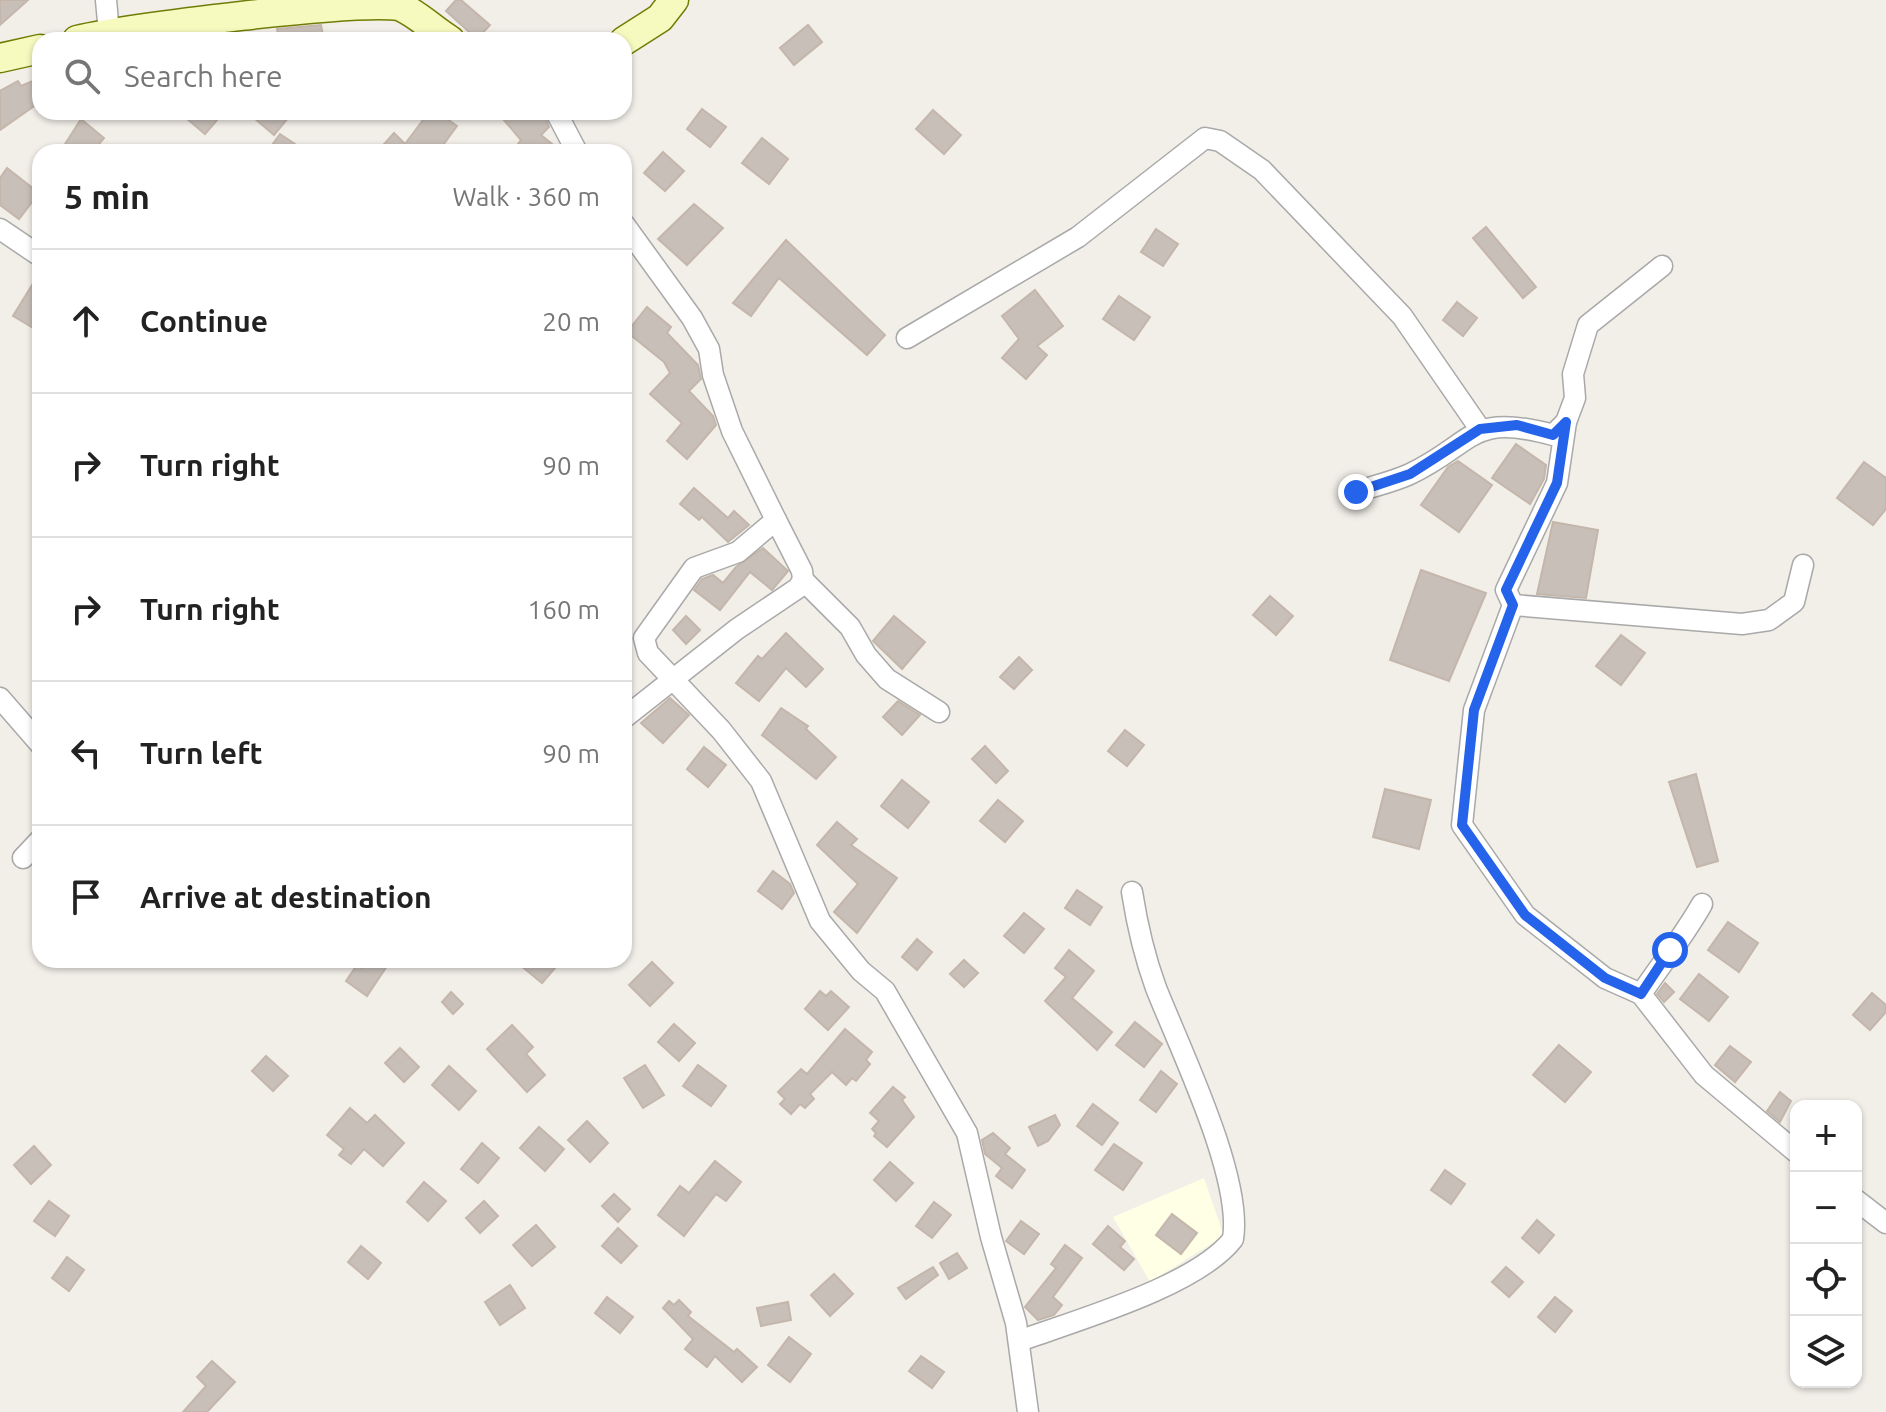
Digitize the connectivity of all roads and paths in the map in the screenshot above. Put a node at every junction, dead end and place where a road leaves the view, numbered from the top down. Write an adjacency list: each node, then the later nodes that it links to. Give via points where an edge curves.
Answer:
1 (106, 0): 4 (street)
2 (674, 0): 7 (main road, via 660,18)
3 (315, 2): 5 (main road); 6 (main road, via 399,6)
4 (109, 32)
5 (116, 32)
6 (438, 32)
7 (632, 36)
8 (32, 51): 9 (main road)
9 (0, 58)
10 (560, 120): 11 (street)
11 (573, 144)
12 (0, 229): 14 (street)
13 (632, 235): 20 (street, via 709,349 732,431)
14 (32, 251)
15 (1662, 266): 17 (street, via 1588,325)
16 (907, 338): 18 (street, via 1078,237 1205,138 1220,141 1262,170 1402,316)
17 (1566, 422): 18 (street, via 1553,435 1517,425); 23 (street, via 1557,483 1506,590)
18 (1480, 429): 19 (street, via 1410,474)
19 (1356, 492)
20 (776, 520): 22 (street); 24 (street, via 738,552 694,568 644,638 653,659)
21 (1803, 565): 23 (street, via 1794,602 1769,620 1742,624)
22 (803, 580): 24 (street); 27 (street, via 850,627 887,679)
23 (1513, 605): 33 (street, via 1474,710 1462,825 1525,915 1605,978)
24 (674, 681): 26 (street); 37 (street, via 761,781 820,921 885,991 967,1133)
25 (0, 698): 28 (street)
26 (632, 712)
27 (939, 712)
28 (32, 735)
29 (32, 848): 30 (street)
30 (23, 858)
31 (1132, 892): 37 (street, via 1155,985 1210,1122 1235,1208 1233,1239 1209,1263 1147,1293)
32 (1702, 904): 33 (street)
33 (1641, 994): 34 (street, via 1704,1075)
34 (1790, 1147)
35 (1862, 1205): 36 (street)
36 (1886, 1223)
37 (1019, 1341): 38 (street)
38 (1028, 1412)

